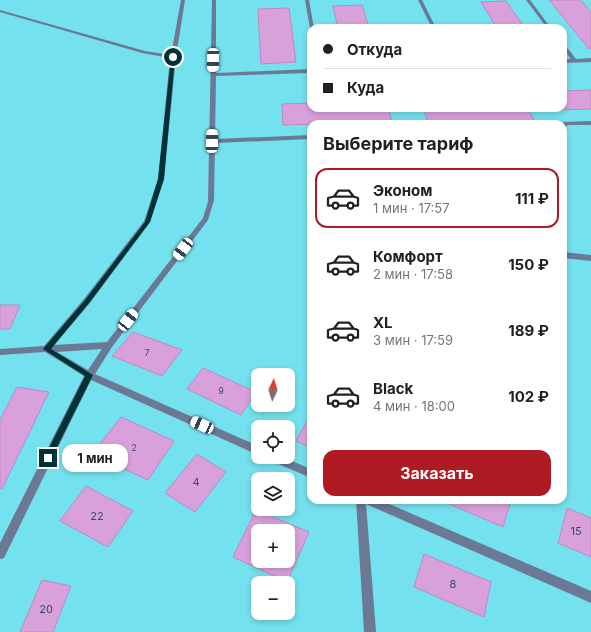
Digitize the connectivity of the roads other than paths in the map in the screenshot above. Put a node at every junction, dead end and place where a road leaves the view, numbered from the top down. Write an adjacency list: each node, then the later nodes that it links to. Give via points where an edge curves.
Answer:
1 (182, 0): 11 (street)
2 (214, 0): 16 (street)
3 (307, 0): 7 (street)
4 (420, 0): 8 (street)
5 (528, 0): 9 (street)
6 (0, 11): 11 (street, via 144,52)
7 (311, 24)
8 (432, 24)
9 (546, 24)
10 (567, 51): 14 (street)
11 (173, 57): 24 (street, via 161,179 147,222 87,301)
12 (591, 60): 14 (street)
13 (567, 61): 14 (street)
14 (574, 61)
15 (307, 71): 16 (street)
16 (213, 75): 20 (street)
17 (591, 123): 18 (street)
18 (567, 124)
19 (307, 137): 20 (street)
20 (212, 141): 23 (street, via 211,200 206,218)
21 (567, 255): 22 (street)
22 (591, 258)
23 (109, 345): 24 (street); 26 (street)
24 (46, 349): 25 (street); 26 (street)
25 (0, 352)
26 (89, 375): 27 (street); 32 (street)
27 (251, 448)
28 (288, 464): 29 (street)
29 (307, 472)
30 (361, 504): 34 (street)
31 (378, 504): 33 (street)
32 (0, 554)
33 (591, 596)
34 (370, 632)

